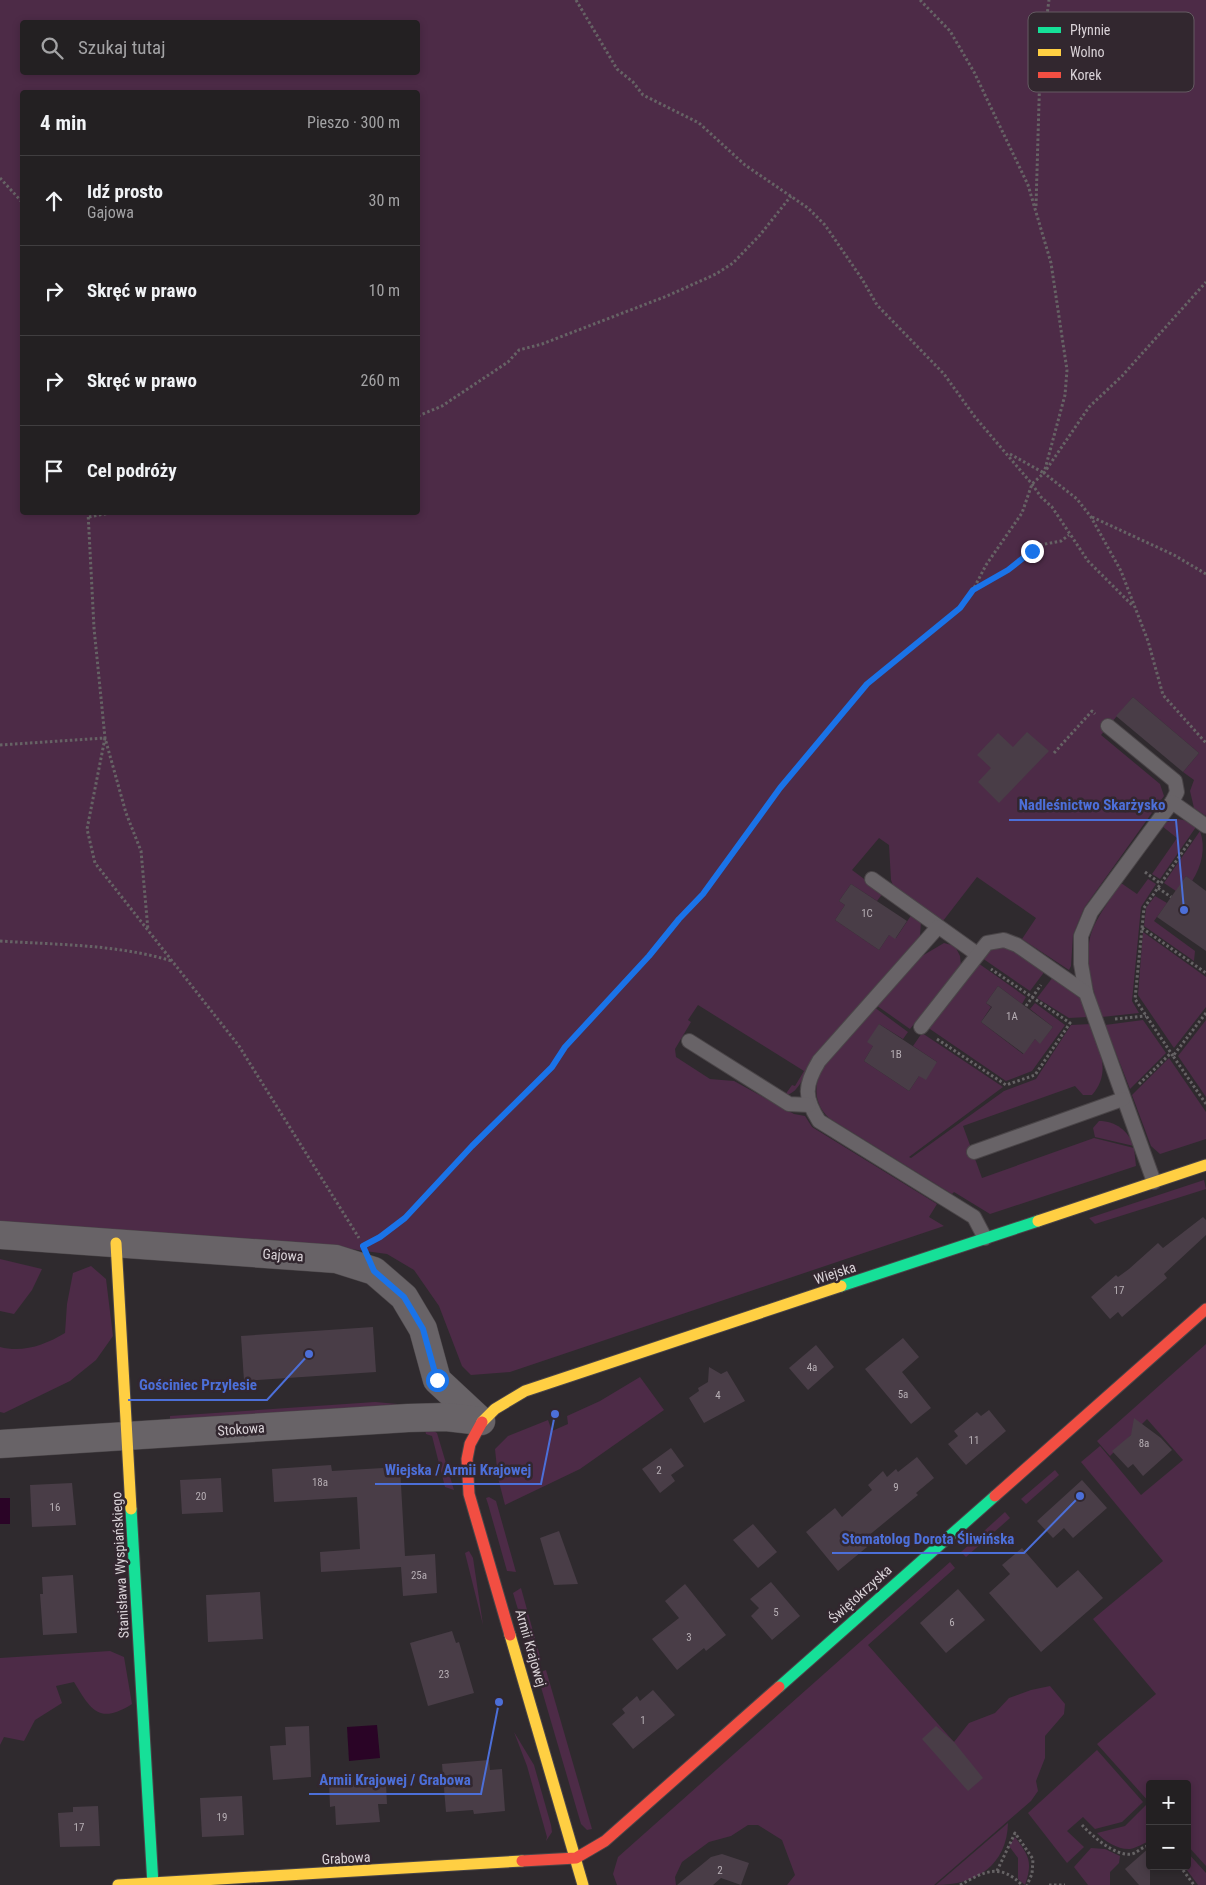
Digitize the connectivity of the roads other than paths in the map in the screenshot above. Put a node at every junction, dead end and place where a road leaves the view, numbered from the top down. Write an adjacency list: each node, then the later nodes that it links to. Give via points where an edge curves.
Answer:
1 (1108, 726): 2 (lane, via 1175,781 1177,792)
2 (1172, 802): 3 (lane); 7 (lane, via 1091,912 1081,936)
3 (1204, 825)
4 (872, 880): 5 (lane)
5 (938, 927): 6 (lane); 11 (lane, via 819,1061 810,1075)
6 (976, 956): 7 (lane, via 987,943 1004,940 1017,944); 8 (lane)
7 (1086, 993): 10 (lane)
8 (921, 1027)
9 (689, 1041): 11 (lane, via 789,1104)
10 (1123, 1099): 12 (lane); 14 (lane)
11 (809, 1105): 16 (lane, via 819,1122 974,1216)
12 (974, 1152)
13 (1206, 1164): 14 (street, Wiejska)
14 (1154, 1182): 16 (street, Wiejska)
15 (0, 1235): 17 (street, Gajowa)
16 (985, 1238): 19 (street, Wiejska, via 525,1390 501,1403)
17 (116, 1243): 19 (street, Gajowa, via 336,1259 374,1271 404,1297 423,1329 437,1380); 20 (street, Stanisława Wyspiańskiego)
18 (1206, 1309): 22 (street, Świętokrzyska, via 605,1841)
19 (482, 1421): 20 (street, Stokowa, via 446,1417 408,1418); 22 (street, Armii Krajowej, via 472,1436 465,1472)
20 (128, 1437): 21 (street, Stokowa); 23 (street, Stanisława Wyspiańskiego)
21 (0, 1444)
22 (576, 1858): 23 (street, Grabowa); 25 (street, Armii Krajowej)
23 (153, 1884): 24 (street, Grabowa)
24 (118, 1885)
25 (583, 1885)

